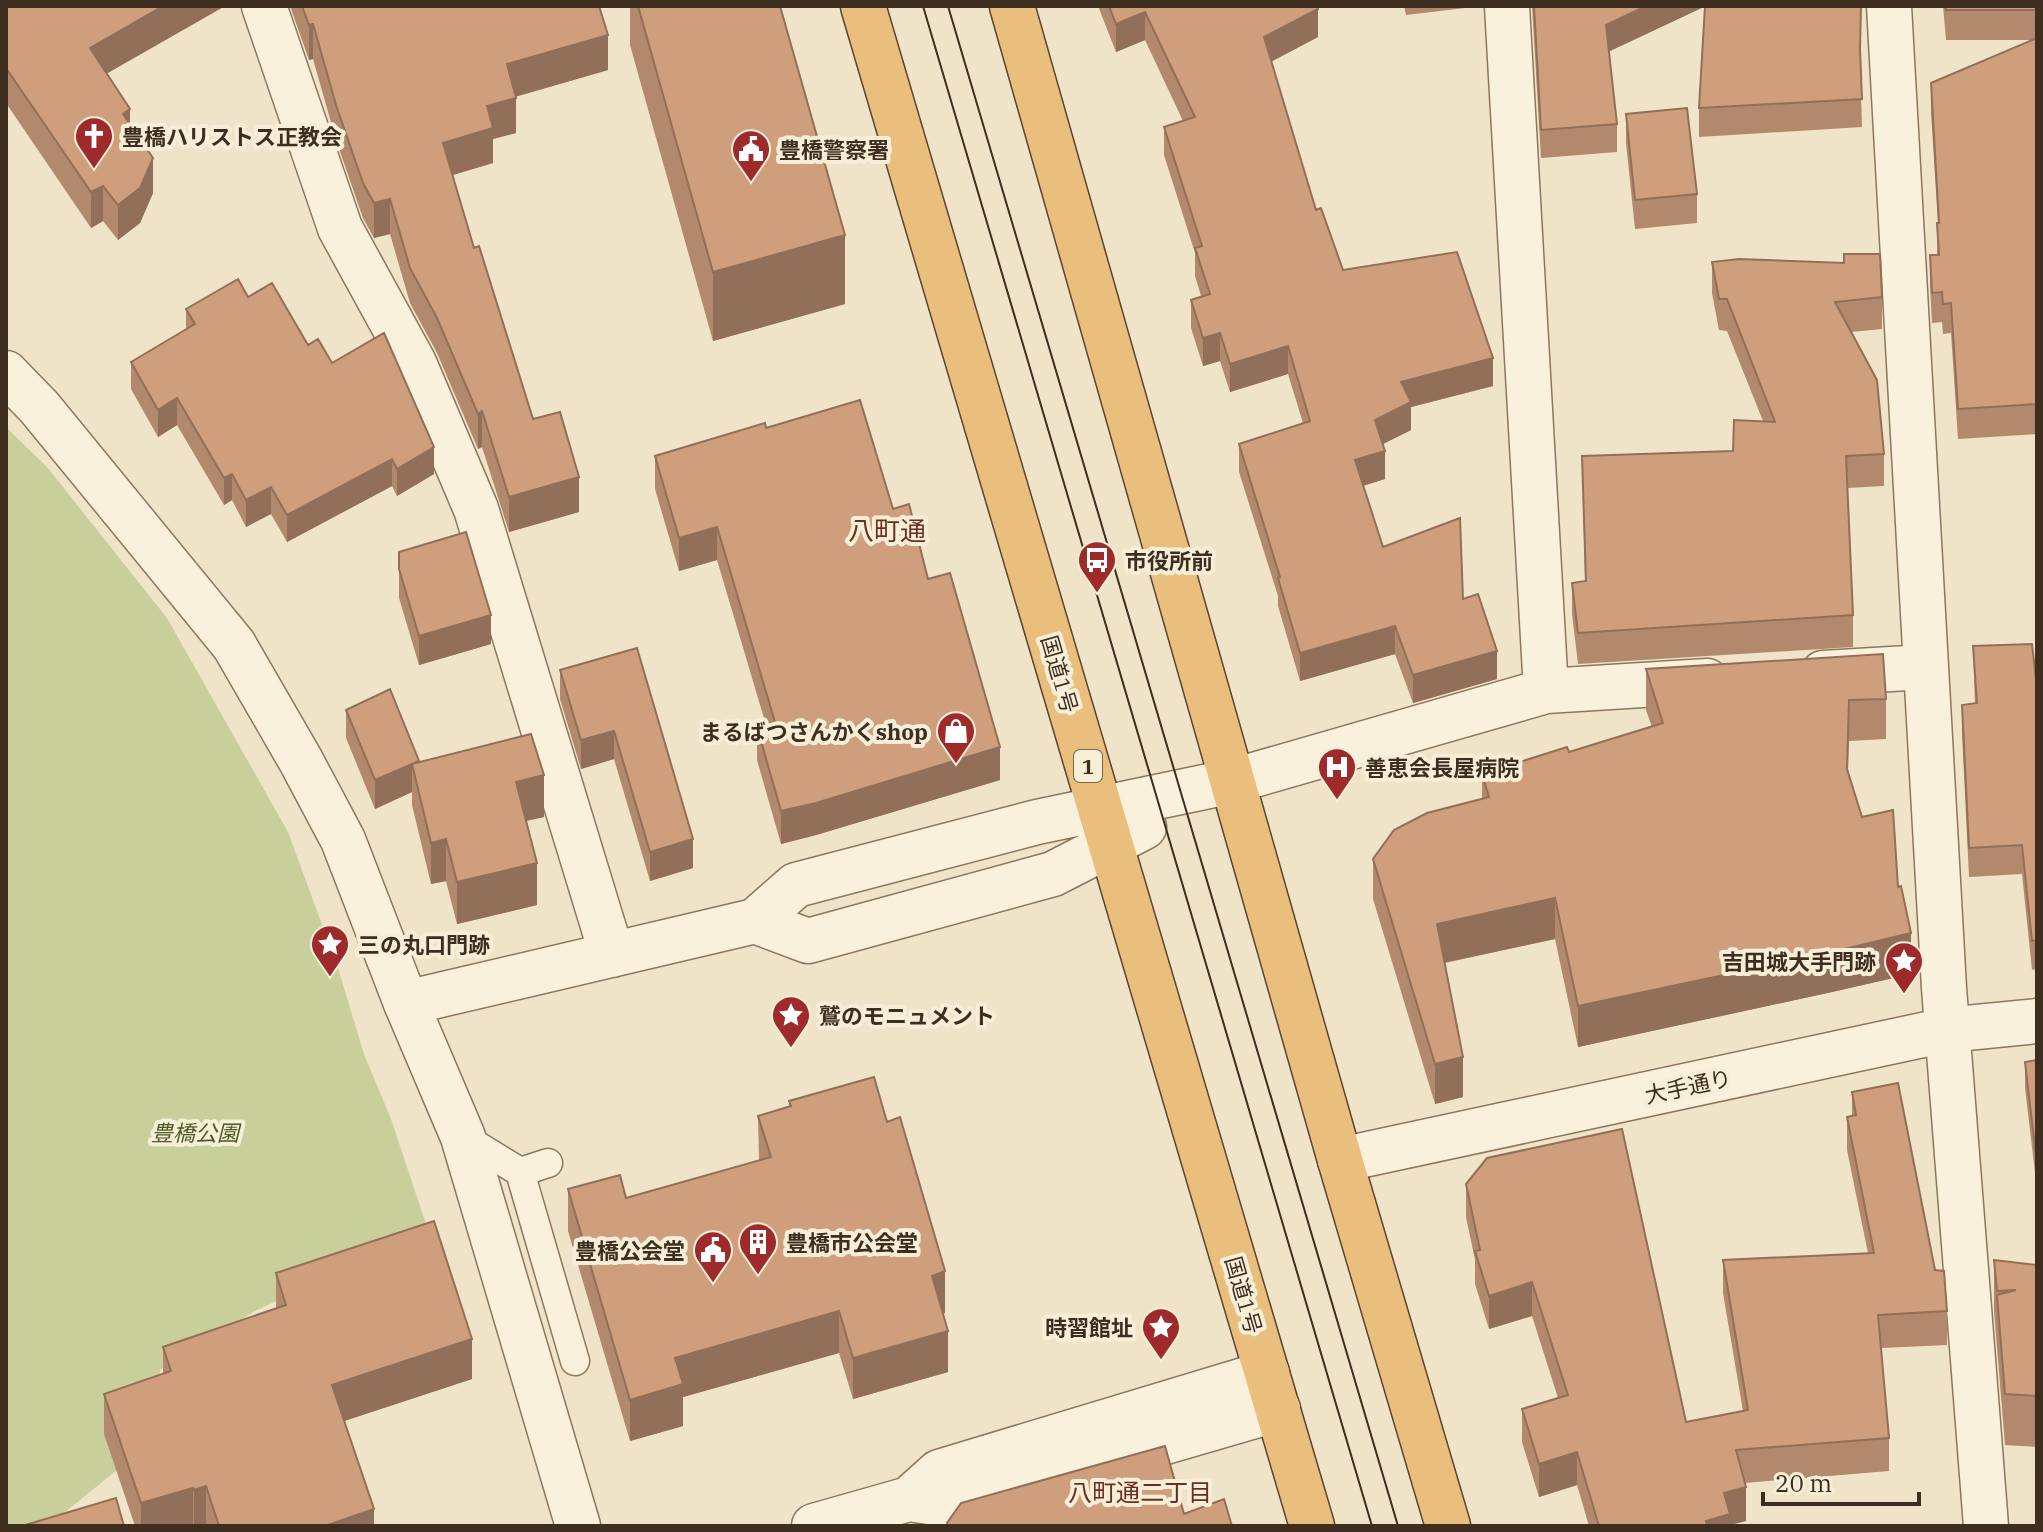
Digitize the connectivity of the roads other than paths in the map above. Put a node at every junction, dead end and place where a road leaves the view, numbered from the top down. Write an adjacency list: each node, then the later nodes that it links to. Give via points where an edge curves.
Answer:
1 (264, 6): 12 (street, via 340,228 414,363 476,509)
2 (863, 6): 10 (highway, 国道1号 / 1)
3 (1012, 6): 9 (highway)
4 (1507, 6): 8 (street)
5 (1889, 6): 7 (street)
6 (6, 373): 13 (street, via 234,645 343,840)
7 (1925, 667): 8 (street); 15 (street)
8 (1546, 691): 9 (street)
9 (1233, 781): 10 (street); 17 (highway)
10 (1106, 826): 11 (street, via 1037,822 796,885); 11 (street, via 1053,874 808,941); 21 (highway, 国道1号 / 1)
11 (755, 921): 12 (street)
12 (612, 955): 13 (street)
13 (406, 1003): 16 (street)
14 (2037, 1021): 15 (street, 大手通り)
15 (1946, 1030): 17 (street, 大手通り); 27 (street)
16 (463, 1137): 19 (lane); 23 (street)
17 (1340, 1160): 26 (highway)
18 (548, 1163): 19 (lane)
19 (520, 1172): 20 (lane)
20 (575, 1361)
21 (1273, 1391): 22 (street, via 949,1505); 25 (highway, 国道1号 / 1)
22 (913, 1512): 24 (street)
23 (578, 1526)
24 (814, 1526)
25 (1312, 1526)
26 (1448, 1526)
27 (1986, 1526)

